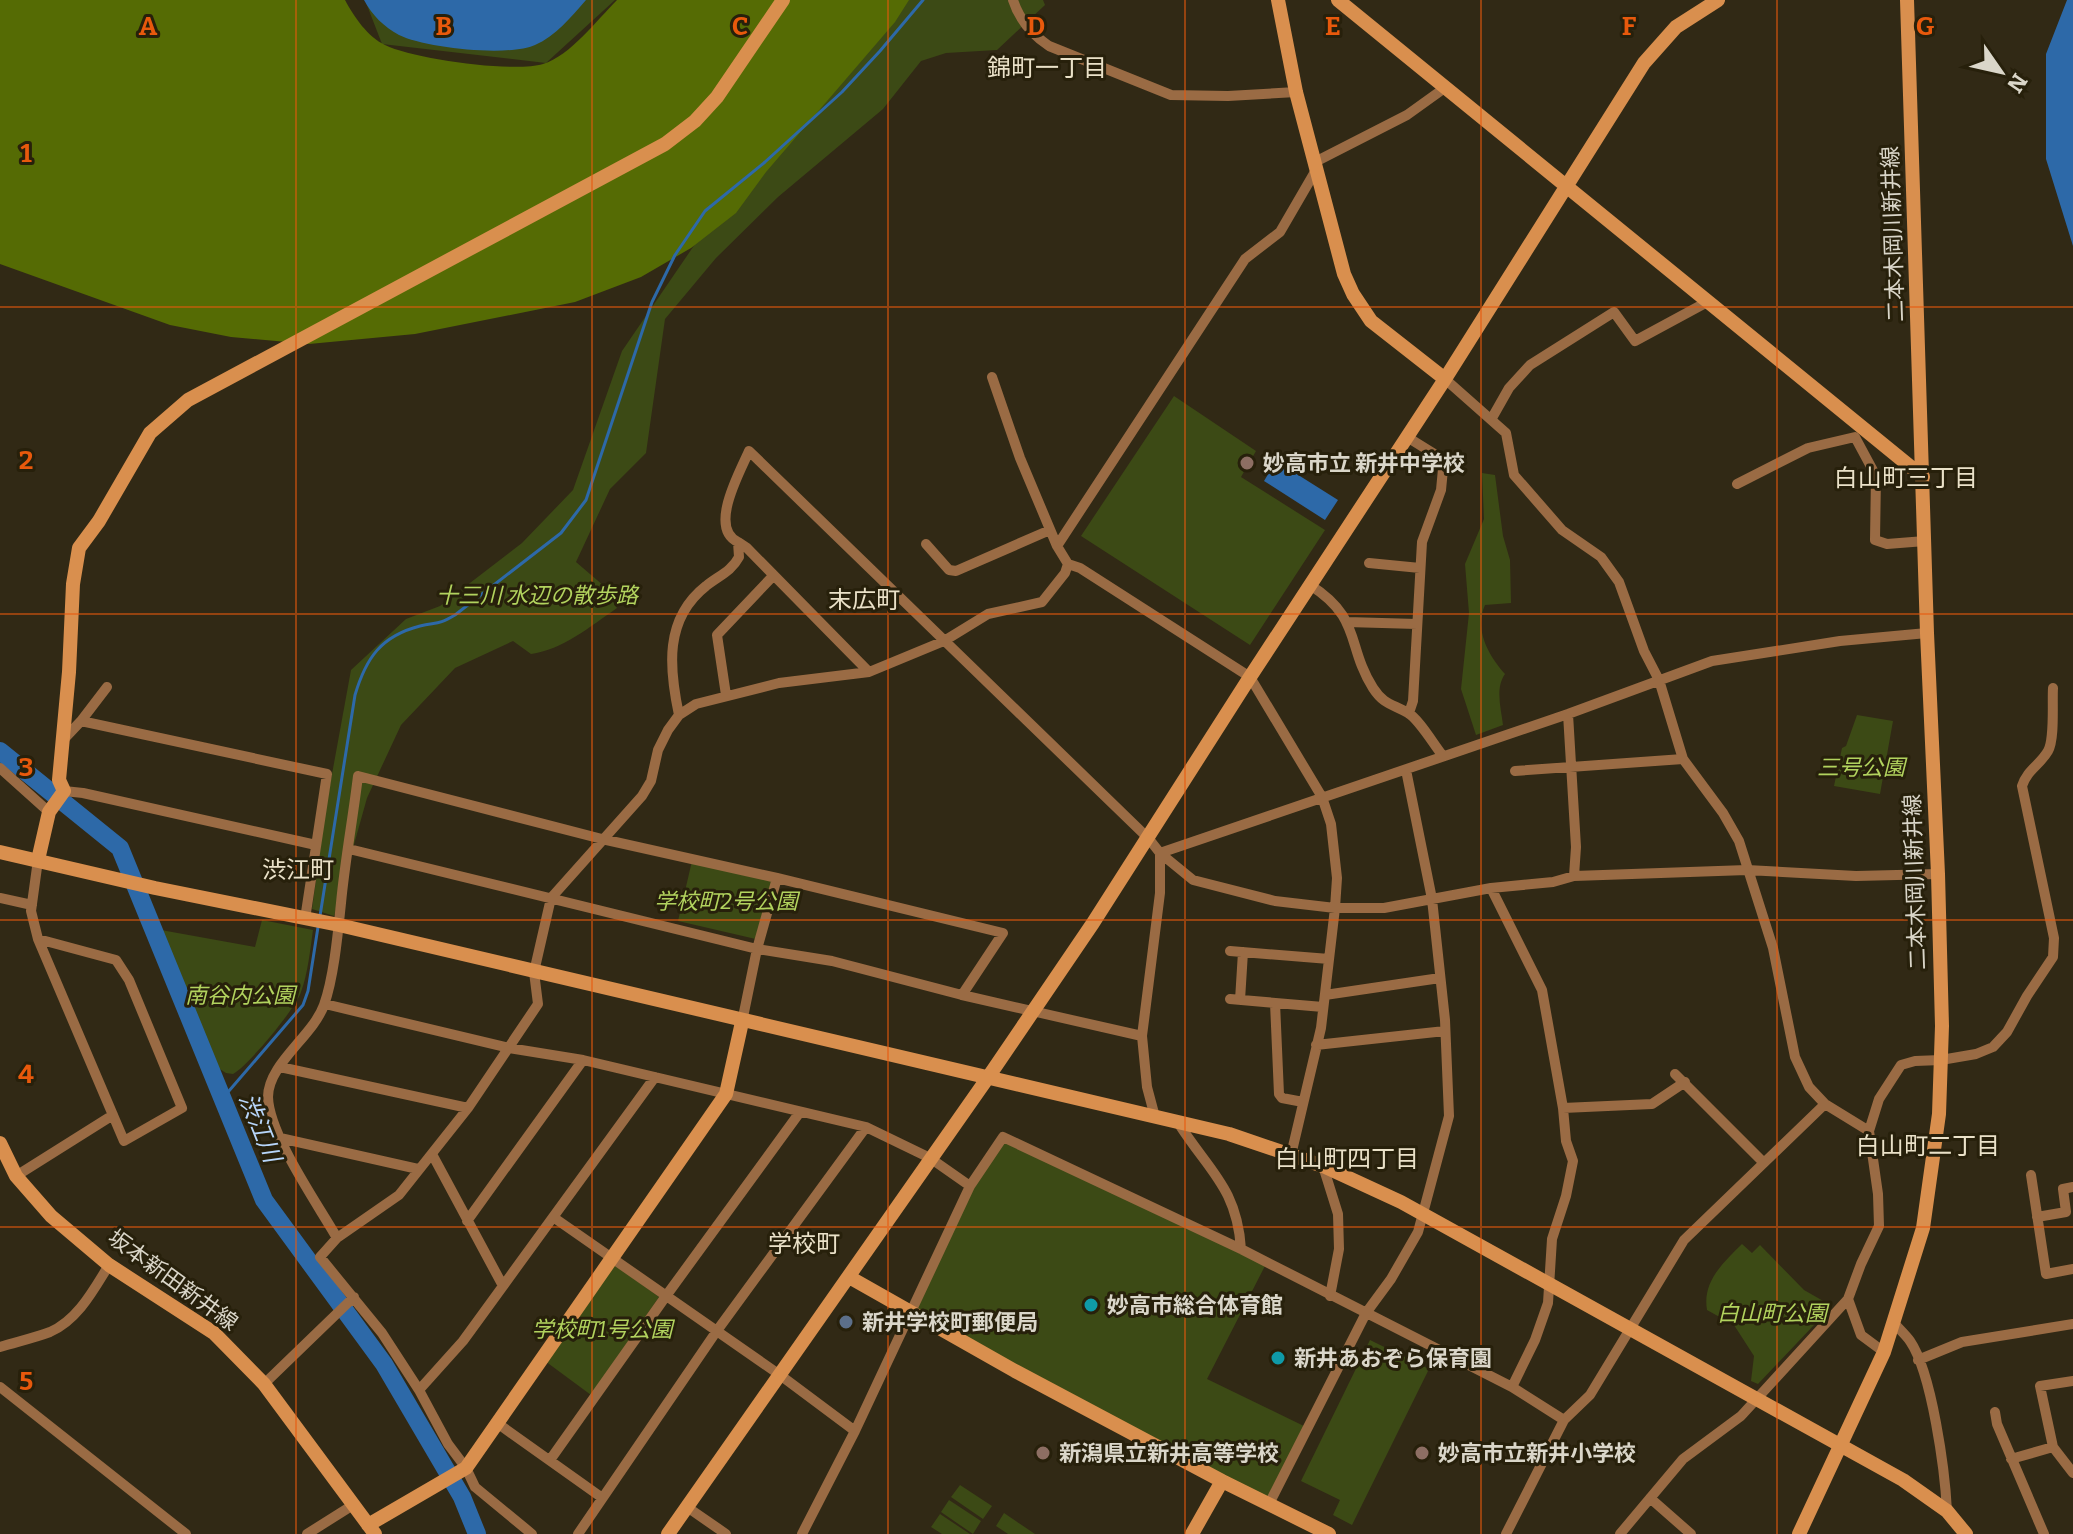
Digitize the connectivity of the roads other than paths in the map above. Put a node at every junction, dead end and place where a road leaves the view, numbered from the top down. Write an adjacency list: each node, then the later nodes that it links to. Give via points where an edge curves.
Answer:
1 (783, 0): 43 (street, via 717,97 665,144 188,400 150,433 79,548)
2 (1013, 0): 8 (street, via 1035,36 1049,46 1152,89 1188,97)
3 (1278, 0): 8 (street)
4 (1338, 0): 7 (street)
5 (1718, 0): 10 (street, via 1660,44)
6 (1907, 0): 17 (street, 二本木岡川新井線)
7 (1446, 87): 9 (street); 10 (street)
8 (1296, 92): 9 (street)
9 (1316, 166): 13 (street, via 1353,294 1371,321); 23 (street, via 1280,232 1245,259)
10 (1565, 186): 11 (street); 13 (street)
11 (1709, 301): 14 (street, via 1635,341 1614,312 1530,365); 15 (street)
12 (992, 377): 19 (street)
13 (1445, 379): 14 (street); 16 (street)
14 (1492, 418): 35 (street, via 1506,433 1514,475 1562,530 1601,557 1619,582)
15 (1859, 432): 17 (street); 18 (street, via 1808,448); 20 (street, via 1876,476 1875,540)
16 (1407, 437): 26 (street, via 1436,455 1443,469); 28 (street)
17 (1923, 477): 20 (street, 二本木岡川新井線)
18 (1737, 484)
19 (1050, 530): 22 (street, via 956,571); 23 (street)
20 (1925, 541): 31 (street, 二本木岡川新井線)
21 (738, 542): 27 (street); 32 (street, via 726,529 727,504 749,451); 41 (street, via 735,564 703,588 676,626 672,681)
22 (926, 544)
23 (1057, 546): 25 (street)
24 (1369, 563): 26 (street)
25 (1068, 564): 32 (street, via 1042,602 988,614); 34 (street)
26 (1420, 568): 30 (street)
27 (773, 576): 33 (street); 38 (street, via 717,635)
28 (1310, 585): 29 (street, via 1329,597); 34 (street)
29 (1347, 622): 30 (street); 39 (street, via 1374,689 1395,709)
30 (1417, 624): 39 (street)
31 (1927, 633): 35 (street, via 1712,661); 61 (street, 二本木岡川新井線)
32 (944, 641): 33 (street); 54 (street)
33 (869, 672): 38 (street)
34 (1250, 677): 51 (street); 54 (street)
35 (1659, 680): 40 (street); 45 (street)
36 (107, 687): 42 (street)
37 (2053, 688): 90 (street, via 2051,747 2022,786 2054,938 2053,957 1993,1047)
38 (726, 695): 41 (street)
39 (1409, 713): 44 (street)
40 (1568, 714): 44 (street); 46 (street)
41 (679, 715): 53 (street, via 658,750 642,796)
42 (81, 721): 43 (street); 55 (street, via 327,774)
43 (64, 739): 50 (street, via 59,780)
44 (1443, 756): 48 (street)
45 (1683, 759): 46 (street); 60 (street, via 1723,813)
46 (1571, 767): 49 (street); 62 (street)
47 (0, 768): 52 (street)
48 (1406, 770): 51 (street); 67 (street)
49 (1515, 771)
50 (64, 791): 52 (street); 55 (street)
51 (1322, 797): 58 (street); 69 (street, via 1337,878)
52 (51, 808): 59 (street)
53 (602, 839): 56 (street, via 358,776); 63 (street); 66 (street)
54 (1149, 839): 58 (street); 83 (street)
55 (316, 845): 70 (street)
56 (349, 849): 66 (street); 71 (street)
57 (0, 852): 59 (street)
58 (1160, 853): 69 (street, via 1193,880 1275,901); 86 (street)
59 (38, 860): 68 (street); 70 (street)
60 (1747, 870): 61 (street); 62 (street); 98 (street, via 1773,948 1795,1057 1809,1087)
61 (1938, 874): 90 (street, 二本木岡川新井線)
62 (1574, 876): 64 (street)
63 (777, 878): 73 (street); 79 (street, via 1003,933)
64 (1491, 888): 67 (street); 100 (street, via 1542,990)
65 (0, 898): 68 (street)
66 (551, 898): 73 (street); 77 (street)
67 (1432, 899): 69 (street, via 1384,908); 78 (street)
68 (32, 905): 72 (street)
69 (1335, 908): 76 (street)
70 (307, 920): 71 (street)
71 (335, 924): 77 (street); 82 (street)
72 (38, 939): 102 (street); 102 (street, via 116,960 182,1108 124,1141)
73 (757, 949): 79 (street, via 832,961); 84 (street)
74 (1230, 951): 75 (street)
75 (1243, 952): 76 (street); 81 (street, via 1235,1000)
76 (1329, 959): 80 (street)
77 (534, 972): 84 (street); 88 (street, via 538,1004)
78 (1440, 978): 80 (street); 85 (street)
79 (962, 995): 83 (street)
80 (1324, 1001): 81 (street); 87 (street)
81 (1275, 1003): 97 (street, via 1279,1094)
82 (325, 1004): 88 (street); 91 (street)
83 (1032, 1010): 86 (street); 93 (street)
84 (742, 1022): 93 (street); 96 (street)
85 (1445, 1031): 87 (street); 119 (street, via 1449,1116)
86 (1142, 1036): 103 (street)
87 (1316, 1045): 97 (street)
88 (509, 1048): 89 (street); 99 (street)
89 (583, 1060): 94 (street); 122 (street)
90 (1941, 1060): 106 (street, via 1901,1065 1879,1099); 137 (street, 二本木岡川新井線, via 1923,1228)
91 (280, 1067): 99 (street); 107 (street, via 268,1095)
92 (1675, 1074): 95 (street)
93 (989, 1076): 103 (street); 111 (street)
94 (655, 1077): 96 (street); 120 (street)
95 (1685, 1082): 100 (street, via 1652,1104); 112 (street)
96 (726, 1094): 101 (street); 125 (street)
97 (1303, 1102): 110 (street)
98 (1825, 1104): 106 (street); 112 (street)
99 (468, 1108): 109 (street)
100 (1563, 1108): 129 (street, via 1573,1161 1552,1239)
101 (800, 1112): 105 (street); 131 (street)
102 (113, 1115): 116 (street)
103 (1155, 1117): 104 (street)
104 (1179, 1124): 110 (street); 124 (street, via 1226,1190 1240,1222)
105 (866, 1127): 111 (street); 140 (street)
106 (1869, 1131): 134 (street, via 1879,1226)
107 (280, 1138): 114 (street); 123 (street)
108 (0, 1143): 116 (street, 坂本新田新井線)
109 (432, 1154): 114 (street); 122 (street)
110 (1291, 1155): 113 (street)
111 (930, 1158): 117 (street); 128 (street)
112 (1763, 1162): 139 (street, via 1684,1240)
113 (1323, 1166): 119 (street); 132 (street, via 1338,1214 1339,1249)
114 (418, 1169): 123 (street, via 399,1195)
115 (2031, 1175): 121 (street)
116 (16, 1176): 126 (street, 坂本新田新井線, via 51,1216)
117 (970, 1186): 124 (street, via 1003,1137); 135 (street)
118 (2073, 1187): 121 (street, via 2063,1189 2066,1212)
119 (1424, 1214): 129 (street); 136 (street, via 1391,1279)
120 (553, 1217): 125 (street); 130 (street)
121 (2037, 1217): 127 (street, via 2046,1274)
122 (467, 1221): 130 (street)
123 (337, 1238): 133 (street, via 320,1257)
124 (1241, 1249): 132 (street)
125 (611, 1258): 131 (street); 153 (street)
126 (109, 1265): 141 (street, via 80,1309 61,1326); 146 (street, 坂本新田新井線, via 214,1333)
127 (2073, 1269)
128 (849, 1277): 135 (street); 144 (street)
129 (1548, 1281): 139 (street); 148 (street, via 1548,1303)
130 (503, 1286): 149 (street)
131 (666, 1296): 140 (street); 158 (street)
132 (1330, 1296): 136 (street)
133 (352, 1298): 146 (street); 149 (street)
134 (1848, 1299): 142 (street, via 1861,1335); 150 (street)
135 (910, 1310): 154 (street); 161 (street)
136 (1366, 1313): 148 (street); 164 (street)
137 (1893, 1322): 142 (street, 二本木岡川新井線); 143 (street, via 1911,1342)
138 (2073, 1324): 143 (street, via 1962,1342)
139 (1629, 1327): 150 (street); 152 (street, via 1590,1395)
140 (716, 1332): 144 (street); 162 (street)
141 (0, 1347)
142 (1884, 1352): 155 (street, 二本木岡川新井線)
143 (1918, 1360): 167 (street, via 1937,1429)
144 (780, 1375): 154 (street); 166 (street)
145 (2073, 1381): 156 (street, via 2040,1386)
146 (264, 1384): 165 (street, 坂本新田新井線)
147 (0, 1387): 169 (street)
148 (1512, 1387): 152 (street)
149 (419, 1390): 159 (street)
150 (1756, 1400): 155 (street); 163 (street, via 1683,1459)
151 (1995, 1412): 157 (street)
152 (1564, 1420): 178 (street)
153 (497, 1423): 158 (street); 159 (street)
154 (855, 1431): 175 (street)
155 (1840, 1446): 167 (street, via 1903,1480); 181 (street, 二本木岡川新井線)
156 (2053, 1447): 157 (street); 160 (street)
157 (2011, 1459): 184 (street)
158 (550, 1460): 162 (street)
159 (464, 1470): 168 (street); 171 (street, via 475,1487)
160 (2073, 1473)
161 (1222, 1481): 164 (street); 176 (street)
162 (601, 1497): 172 (street)
163 (1650, 1498): 179 (street); 180 (street)
164 (1269, 1504): 177 (street)
165 (353, 1505): 168 (street, 坂本新田新井線); 170 (street)
166 (687, 1507): 173 (street); 174 (street)
167 (1949, 1514): 182 (street); 183 (street)
168 (372, 1530)
169 (186, 1534)
170 (307, 1534)
171 (532, 1534)
172 (578, 1534)
173 (668, 1534)
174 (726, 1534)
175 (802, 1534)
176 (1192, 1534)
177 (1329, 1534)
178 (1506, 1534)
179 (1620, 1534)
180 (1691, 1534)
181 (1799, 1534)
182 (1951, 1534)
183 (1966, 1534)
184 (2044, 1534)

